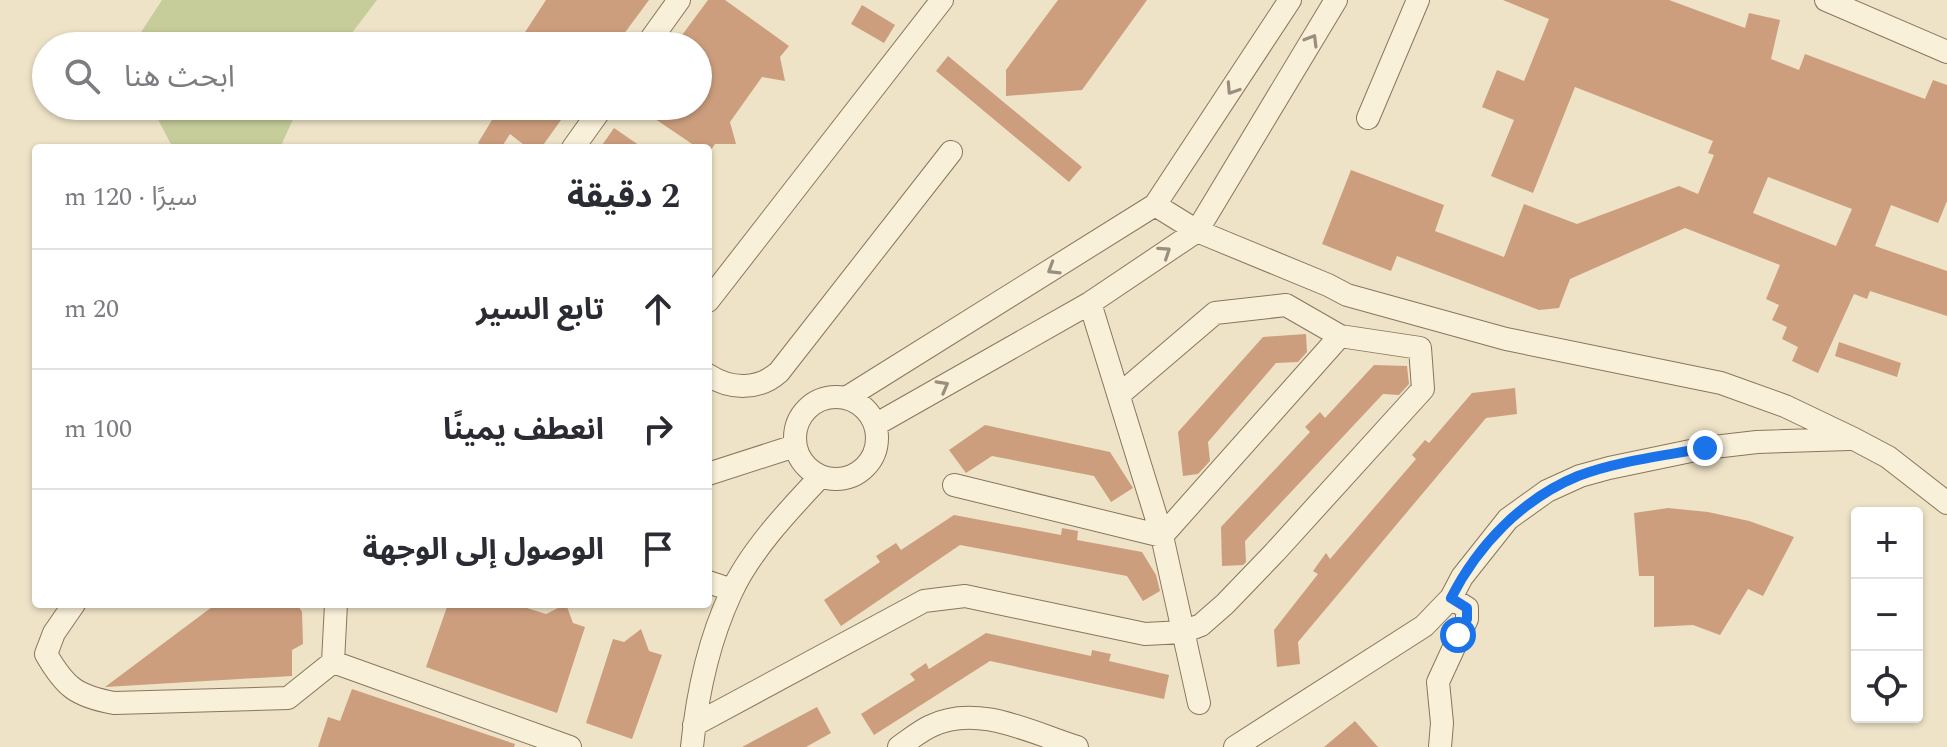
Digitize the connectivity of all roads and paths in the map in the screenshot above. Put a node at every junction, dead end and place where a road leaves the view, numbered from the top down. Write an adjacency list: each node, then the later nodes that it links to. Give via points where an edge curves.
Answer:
1 (679, 0): 7 (street)
2 (942, 0): 15 (street)
3 (1290, 0): 13 (street, one-way to 13)
4 (1336, 0): 14 (street, one-way to 4)
5 (1418, 0): 9 (street)
6 (1826, 0): 8 (street)
7 (656, 32)
8 (1947, 52)
9 (1368, 118)
10 (593, 120): 11 (street)
11 (576, 144)
12 (951, 152): 18 (street, via 779,372 767,383 745,387)
13 (1155, 205): 14 (street); 20 (street, one-way to 20)
14 (1197, 231): 16 (street, one-way to 14); 22 (street, via 1347,295 1506,339 1721,383)
15 (712, 296)
16 (1090, 303): 19 (street); 21 (street, one-way to 16)
17 (1340, 336): 19 (street, via 1286,305 1215,313); 28 (street); 34 (street, via 1420,348 1423,389 1225,604 1201,625)
18 (712, 378)
19 (1119, 395): 28 (street)
20 (846, 398): 21 (street, via 869,413); 23 (street, via 832,397 807,408 799,419)
21 (875, 425): 25 (street, via 876,451 860,473 833,480)
22 (1854, 439): 27 (street, via 1888,457); 31 (street, via 1705,448 1580,476 1547,491 1508,519)
23 (795, 446): 24 (street); 25 (street, via 800,459)
24 (712, 473)
25 (820, 477): 30 (street, via 776,523)
26 (954, 485): 28 (street)
27 (1947, 503)
28 (1162, 536): 34 (street)
29 (712, 583): 30 (street)
30 (732, 590): 37 (street, via 709,655)
31 (1451, 598): 41 (street, via 1424,626); 42 (street, via 1467,608 1467,619 1438,682)
32 (71, 608): 35 (street, via 46,654 60,679 88,698 114,703 288,698)
33 (336, 608): 35 (street)
34 (1183, 632): 36 (street); 37 (street, via 1145,634 965,596 924,601)
35 (333, 662): 38 (street)
36 (1199, 703)
37 (693, 736)
38 (570, 747)
39 (899, 747): 40 (street, via 930,726 968,716)
40 (1077, 747)
41 (1235, 747)
42 (1440, 747)

